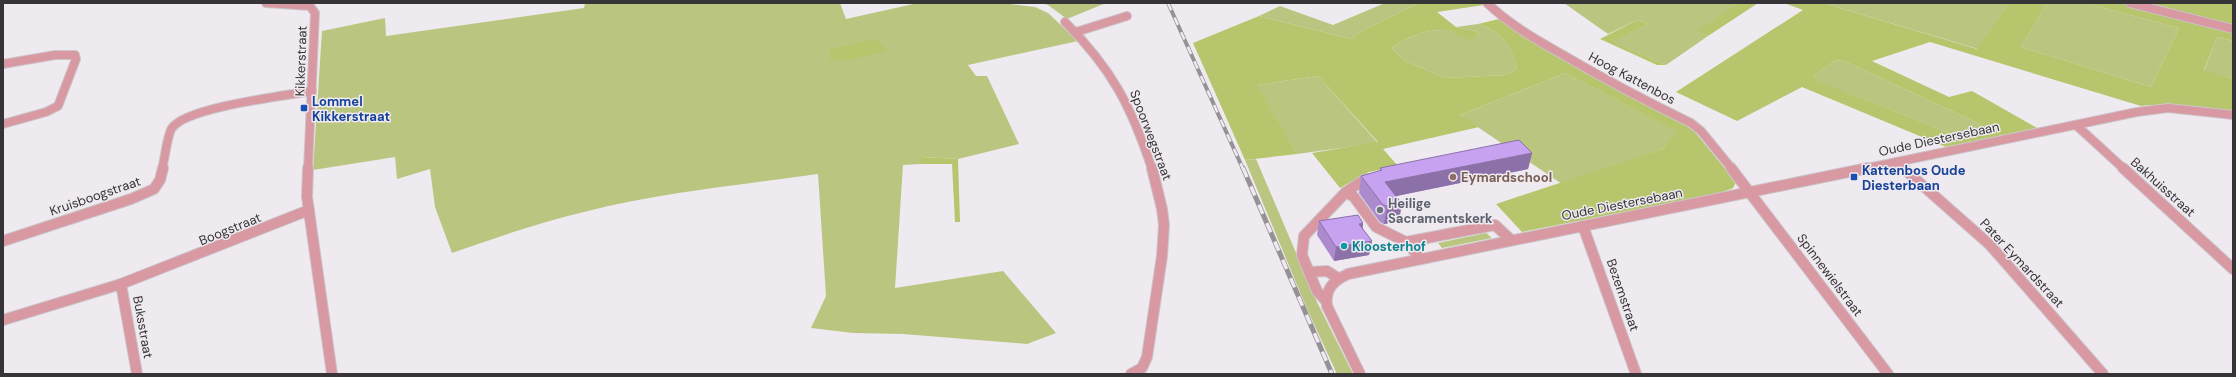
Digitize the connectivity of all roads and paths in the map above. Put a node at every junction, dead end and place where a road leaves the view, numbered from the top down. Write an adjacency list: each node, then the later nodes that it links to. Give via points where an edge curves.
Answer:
1 (266, 3): 9 (street, Kikkerstraat, via 305,6 314,10)
2 (1487, 3): 16 (street, Hoog Kattenbos, via 1528,35 1608,82 1696,127)
3 (2130, 3): 6 (street)
4 (1127, 16): 7 (street)
5 (1065, 22): 7 (street, Spoorwegstraat)
6 (2233, 29)
7 (1076, 32): 31 (street, Spoorwegstraat, via 1117,84 1160,194 1164,224 1147,360 1142,368)
8 (3, 64): 11 (street, via 65,54 75,55 76,59 58,106)
9 (312, 91): 17 (street, Kikkerstraat, via 307,197); 20 (street, Kruisboogstraat, via 199,112 184,118 171,129 160,180 154,189)
10 (2233, 115): 12 (street, Oude Diestersebaan, via 2155,109)
11 (3, 124)
12 (2076, 125): 13 (street, Oude Diestersebaan); 23 (street, Bakhuisstraat)
13 (1896, 162): 16 (street, Oude Diestersebaan); 35 (street, Pater Eymardstraat, via 1990,245)
14 (1377, 177): 15 (street, via 1364,180)
15 (1346, 192): 21 (street, via 1354,197 1376,227); 24 (street, via 1304,236 1302,255)
16 (1750, 192): 18 (street, Oude Diestersebaan); 34 (street, Spinnewielstraat)
17 (309, 210): 26 (street, Boogstraat); 30 (street)
18 (1583, 226): 19 (street, Oude Diestersebaan); 33 (street, Bezemstraat, via 1588,233)
19 (1511, 240): 21 (street, via 1495,225); 22 (street, Oude Diestersebaan)
20 (3, 241)
21 (1406, 242): 22 (street)
22 (1421, 259): 25 (street, Oude Diestersebaan, via 1354,272)
23 (2233, 269)
24 (1309, 272): 25 (street, via 1327,271); 27 (street, via 1317,291)
25 (1338, 278): 27 (street, via 1327,291)
26 (121, 284): 28 (street, Boogstraat); 29 (street, Buksstraat)
27 (1326, 301): 32 (street)
28 (3, 320)
29 (137, 374)
30 (332, 374)
31 (1132, 374)
32 (1360, 374)
33 (1636, 374)
34 (1888, 374)
35 (2104, 374)

